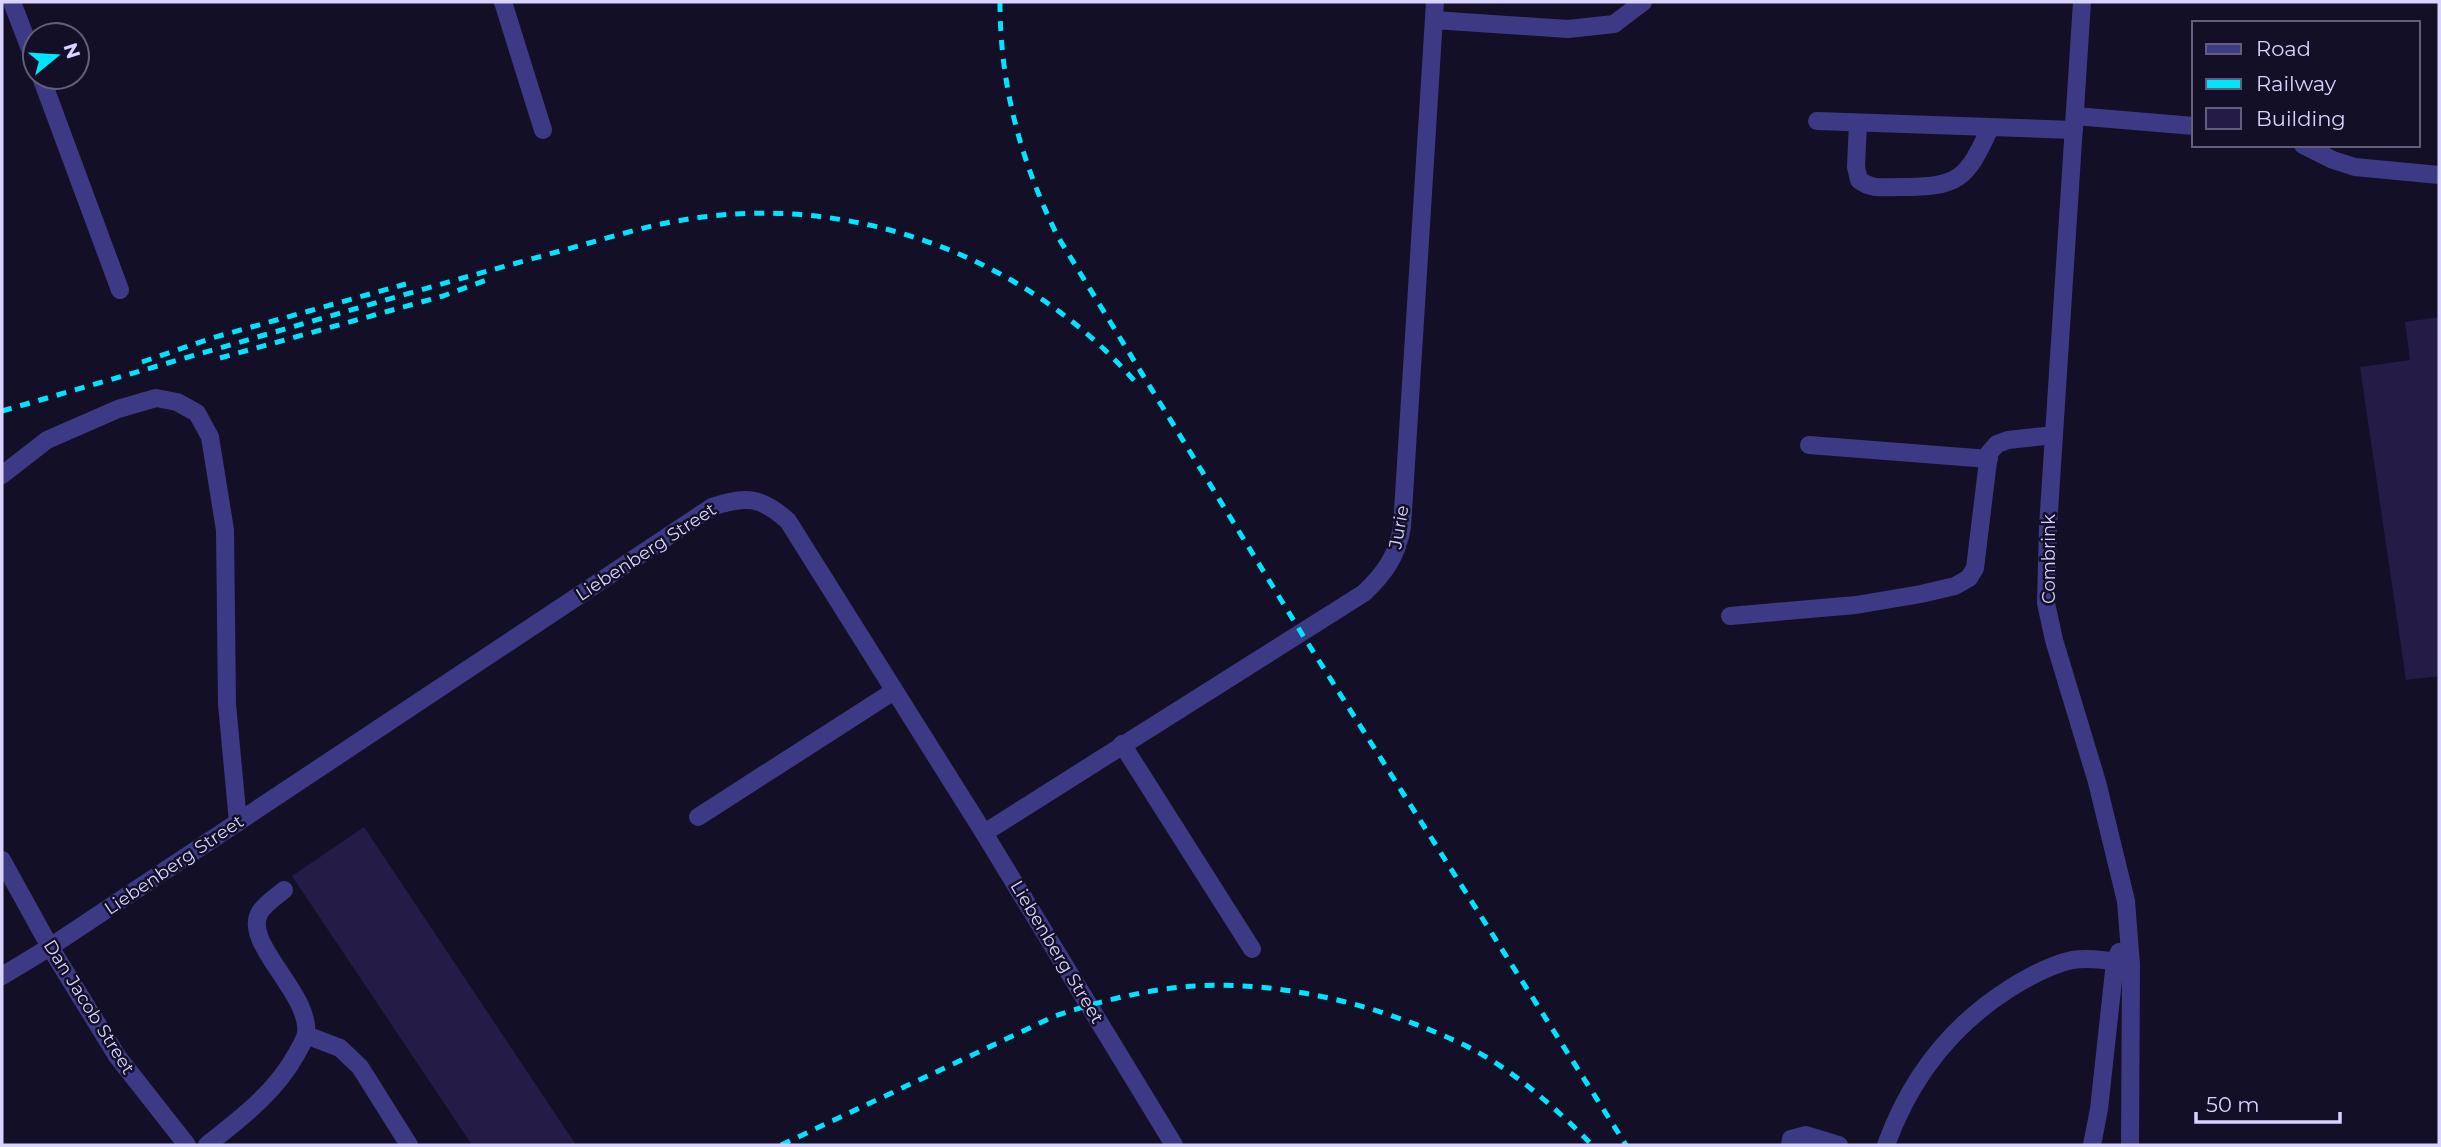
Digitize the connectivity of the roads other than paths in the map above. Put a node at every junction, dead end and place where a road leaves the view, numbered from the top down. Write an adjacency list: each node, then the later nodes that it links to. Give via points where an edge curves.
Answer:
1 (12, 2): 6 (street)
2 (503, 2): 13 (street)
3 (1643, 2): 5 (street, via 1614,24 1568,29)
4 (2082, 2): 10 (street, Combrink)
5 (1435, 11): 23 (street, Jurie, via 1399,545 1391,563 1364,593)
6 (21, 25)
7 (46, 91): 16 (street)
8 (1817, 121): 9 (street)
9 (1858, 123): 12 (street); 12 (street, via 1859,180 1869,187 1933,187 1956,180 1975,160)
10 (2074, 123): 11 (street); 12 (street); 17 (street, Combrink)
11 (2192, 126)
12 (1990, 128)
13 (543, 130)
14 (2307, 147): 15 (street, via 2355,167)
15 (2439, 175)
16 (120, 290)
17 (2054, 435): 19 (street, via 1997,444); 31 (street, Combrink, via 2046,603 2126,901)
18 (1809, 445): 19 (street)
19 (1989, 459): 21 (street, via 1978,556 1969,578 1955,586 1856,605)
20 (2, 475): 25 (street, via 47,440 118,409 156,398 197,413 210,437 225,530 227,704)
21 (1730, 616)
22 (894, 691): 24 (street); 25 (street, Liebenberg Street, via 788,521 756,500 731,500 712,507); 26 (street, Liebenberg Street)
23 (1122, 744): 26 (street, Jurie); 30 (street)
24 (698, 817)
25 (238, 822): 29 (street, Liebenberg Street)
26 (984, 833): 39 (street, Liebenberg Street)
27 (2, 860): 29 (street, Dan Jacob Street)
28 (284, 890): 33 (street, via 260,911 255,926 306,1018)
29 (50, 947): 32 (street, Liebenberg Street); 36 (street, Dan Jacob Street, via 117,1056)
30 (1252, 949)
31 (2123, 964): 34 (street); 35 (street, via 2072,960 2050,968 1999,996 1963,1023 1914,1082 1897,1115); 44 (street)
32 (2, 976)
33 (306, 1035): 37 (street, via 291,1064 267,1093); 38 (street, via 340,1048 360,1067)
34 (2099, 1109): 42 (street); 43 (street)
35 (1891, 1143)
36 (187, 1145)
37 (207, 1145)
38 (409, 1145)
39 (1174, 1145)
40 (1790, 1145): 41 (street, via 1791,1139 1806,1135)
41 (1839, 1145)
42 (2092, 1145)
43 (2103, 1145)
44 (2130, 1145)

